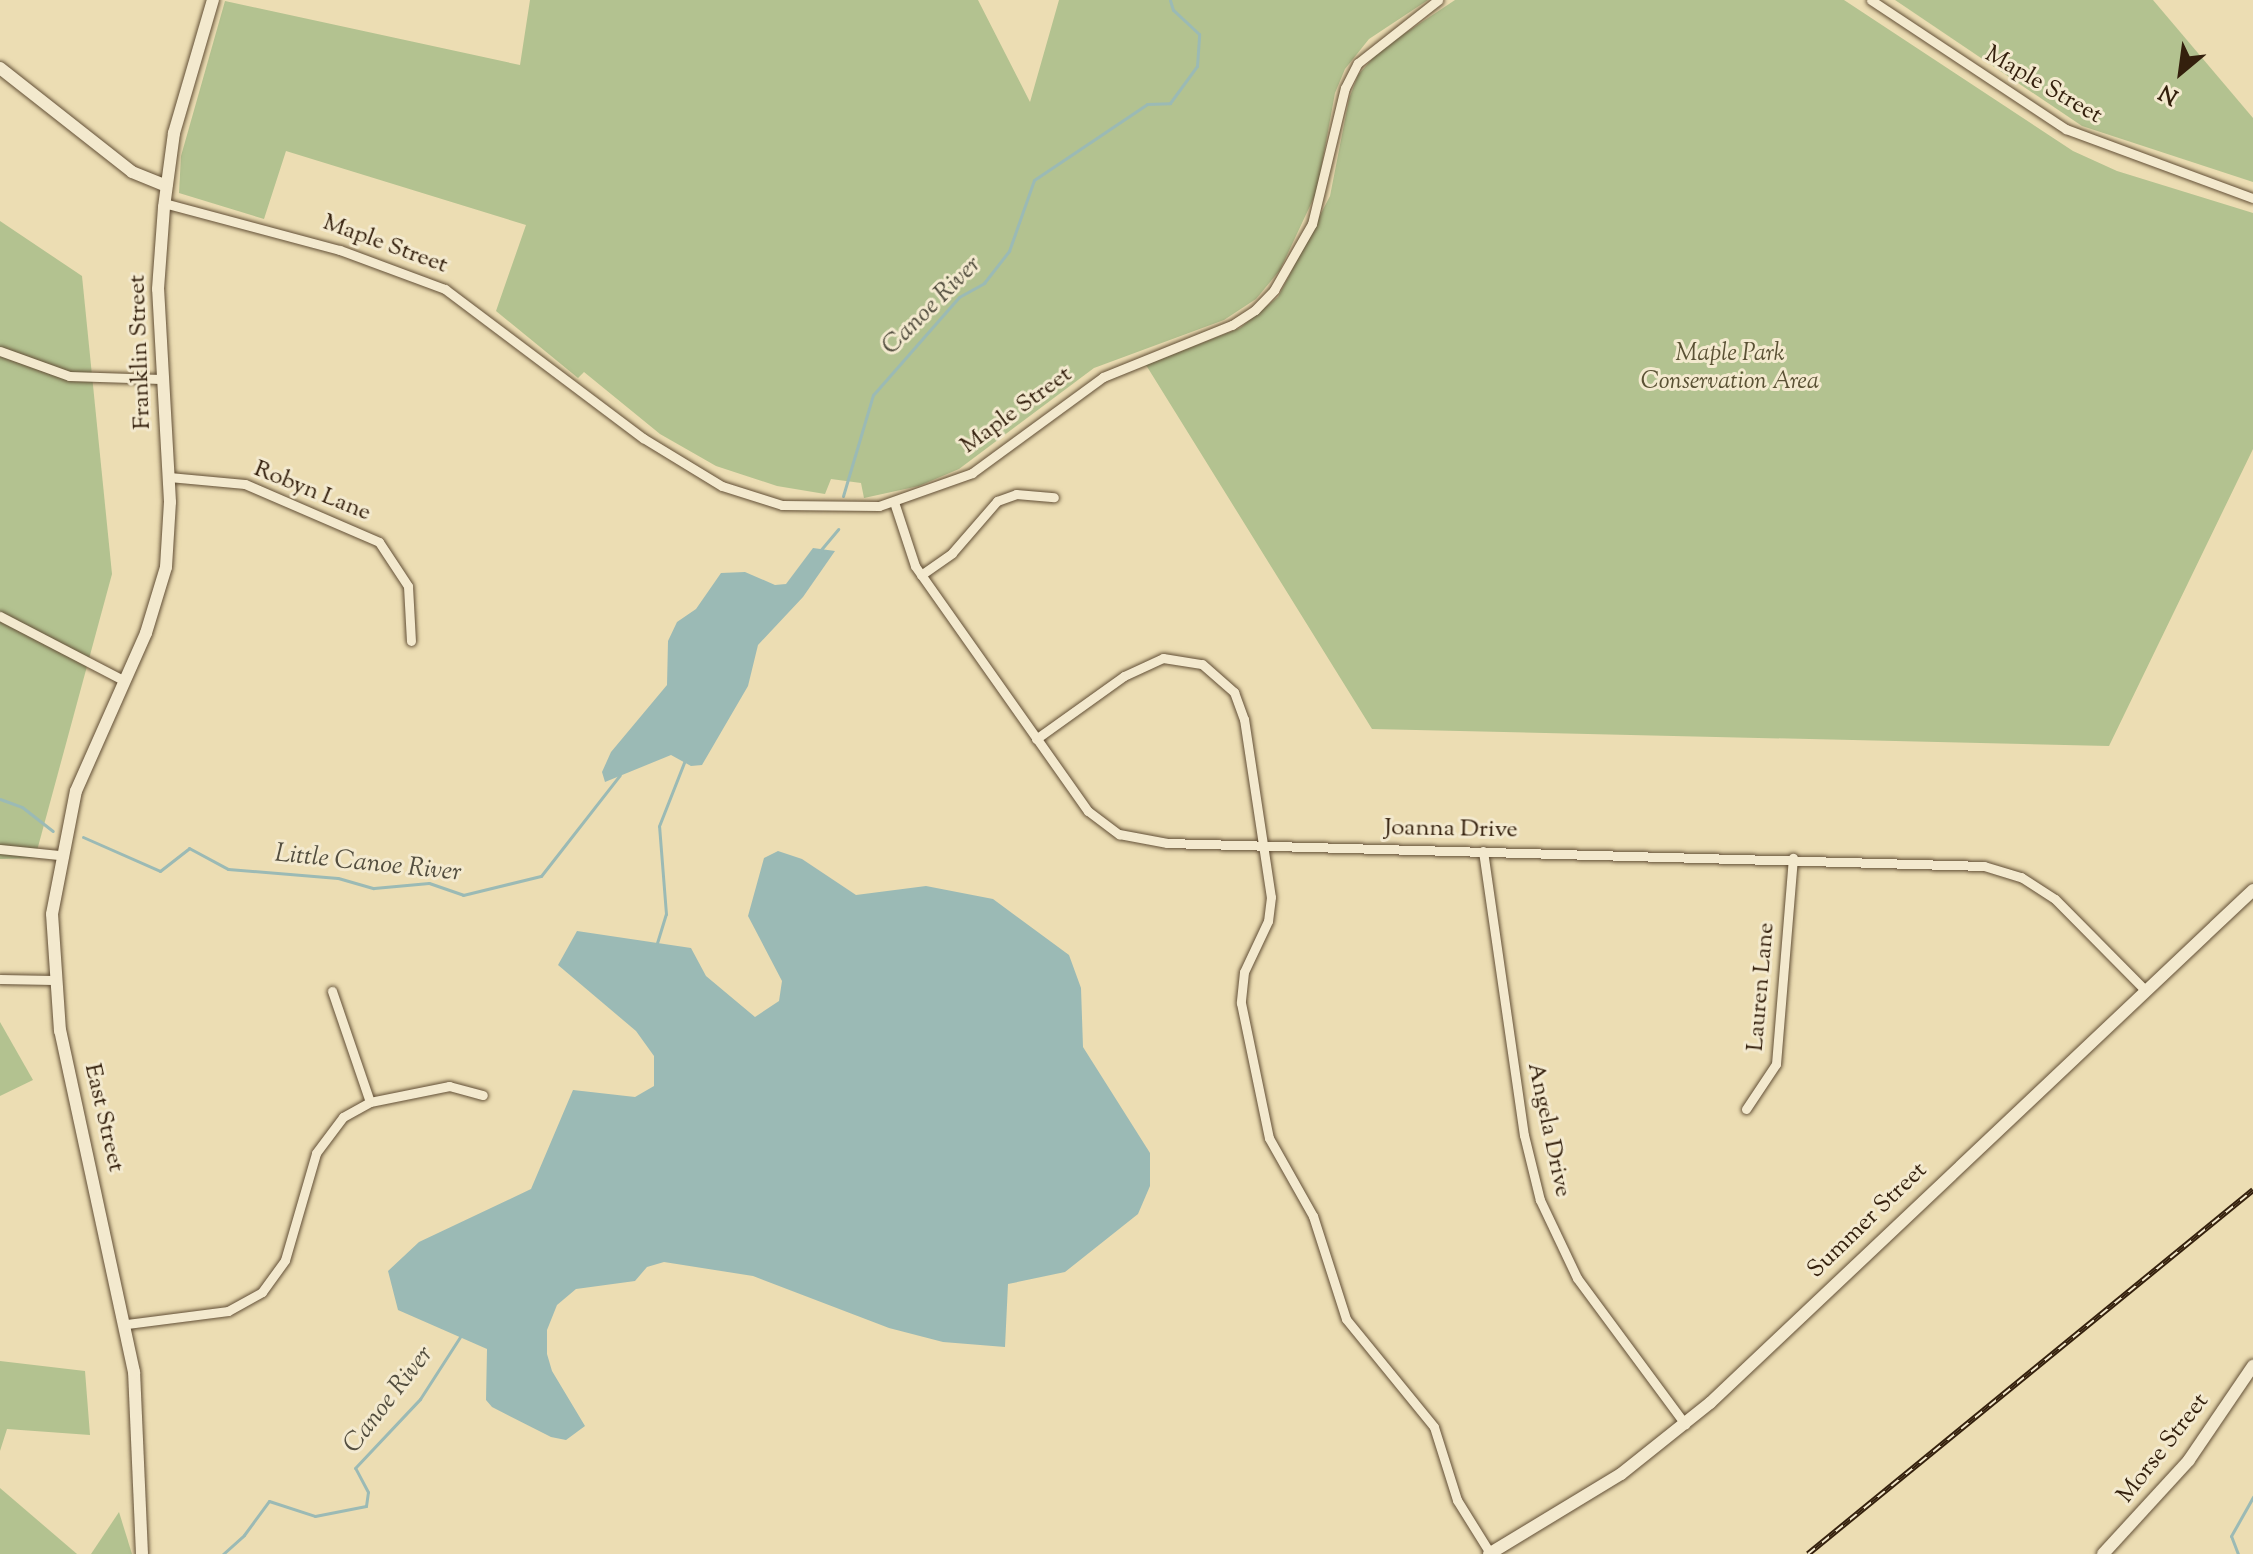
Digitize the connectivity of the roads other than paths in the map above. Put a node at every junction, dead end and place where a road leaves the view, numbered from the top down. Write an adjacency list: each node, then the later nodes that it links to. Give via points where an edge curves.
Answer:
1 (213, 0): 5 (street, Franklin Street, via 187,79)
2 (1438, 0): 12 (street, Maple Street, via 1358,63 1345,88 1312,224 1274,290 1255,310 1232,325 1103,377 972,473)
3 (1871, 0): 6 (street, Maple Street, via 2066,129)
4 (0, 68): 5 (street, via 132,172)
5 (166, 186): 7 (street, Franklin Street)
6 (2253, 198)
7 (164, 203): 9 (street, Franklin Street, via 158,289); 12 (street, Maple Street, via 330,246 445,289 643,438 722,486 763,501 813,508)
8 (0, 351): 9 (street, via 69,376)
9 (161, 379): 10 (street, Franklin Street)
10 (169, 477): 15 (street, Robyn Lane, via 245,484 379,542 408,586); 16 (street, Franklin Street, via 162,586)
11 (1054, 497): 13 (street, via 1016,494 997,501 952,553)
12 (894, 502): 13 (street, Joanna Drive, via 906,550)
13 (921, 575): 18 (street, Joanna Drive)
14 (0, 616): 16 (street)
15 (411, 641)
16 (123, 680): 17 (street, Franklin Street)
17 (114, 699): 22 (street, East Street, via 76,791)
18 (1036, 739): 19 (street, Joanna Drive, via 1088,811 1119,834 1144,841); 19 (street, via 1133,670 1173,657 1202,664 1221,677 1238,701)
19 (1263, 845): 21 (street, Joanna Drive); 36 (street, via 1270,909 1244,972 1241,1003 1269,1138 1319,1230 1346,1319 1434,1427 1457,1500)
20 (0, 849): 22 (street)
21 (1483, 851): 23 (street, Joanna Drive); 34 (street, Angela Drive, via 1524,1135 1540,1200 1577,1278)
22 (59, 855): 26 (street, East Street, via 52,914)
23 (1793, 858): 27 (street, Joanna Drive, via 1971,864 2010,872 2065,907); 31 (street, Lauren Lane, via 1776,1064)
24 (2253, 890): 27 (street, Summer Street)
25 (0, 979): 26 (street)
26 (53, 980): 32 (street, East Street)
27 (2145, 990): 34 (street, Summer Street)
28 (332, 991): 30 (street)
29 (483, 1095): 30 (street, via 449,1086)
30 (370, 1102): 32 (street, via 343,1117 326,1135 311,1166 285,1260 262,1292 228,1311)
31 (1746, 1109)
32 (127, 1324): 35 (street, East Street, via 141,1445)
33 (2253, 1366): 37 (street, Morse Street, via 2189,1460)
34 (1685, 1424): 36 (street, Summer Street, via 1594,1492)
35 (142, 1554)
36 (1490, 1554)
37 (2103, 1554)

